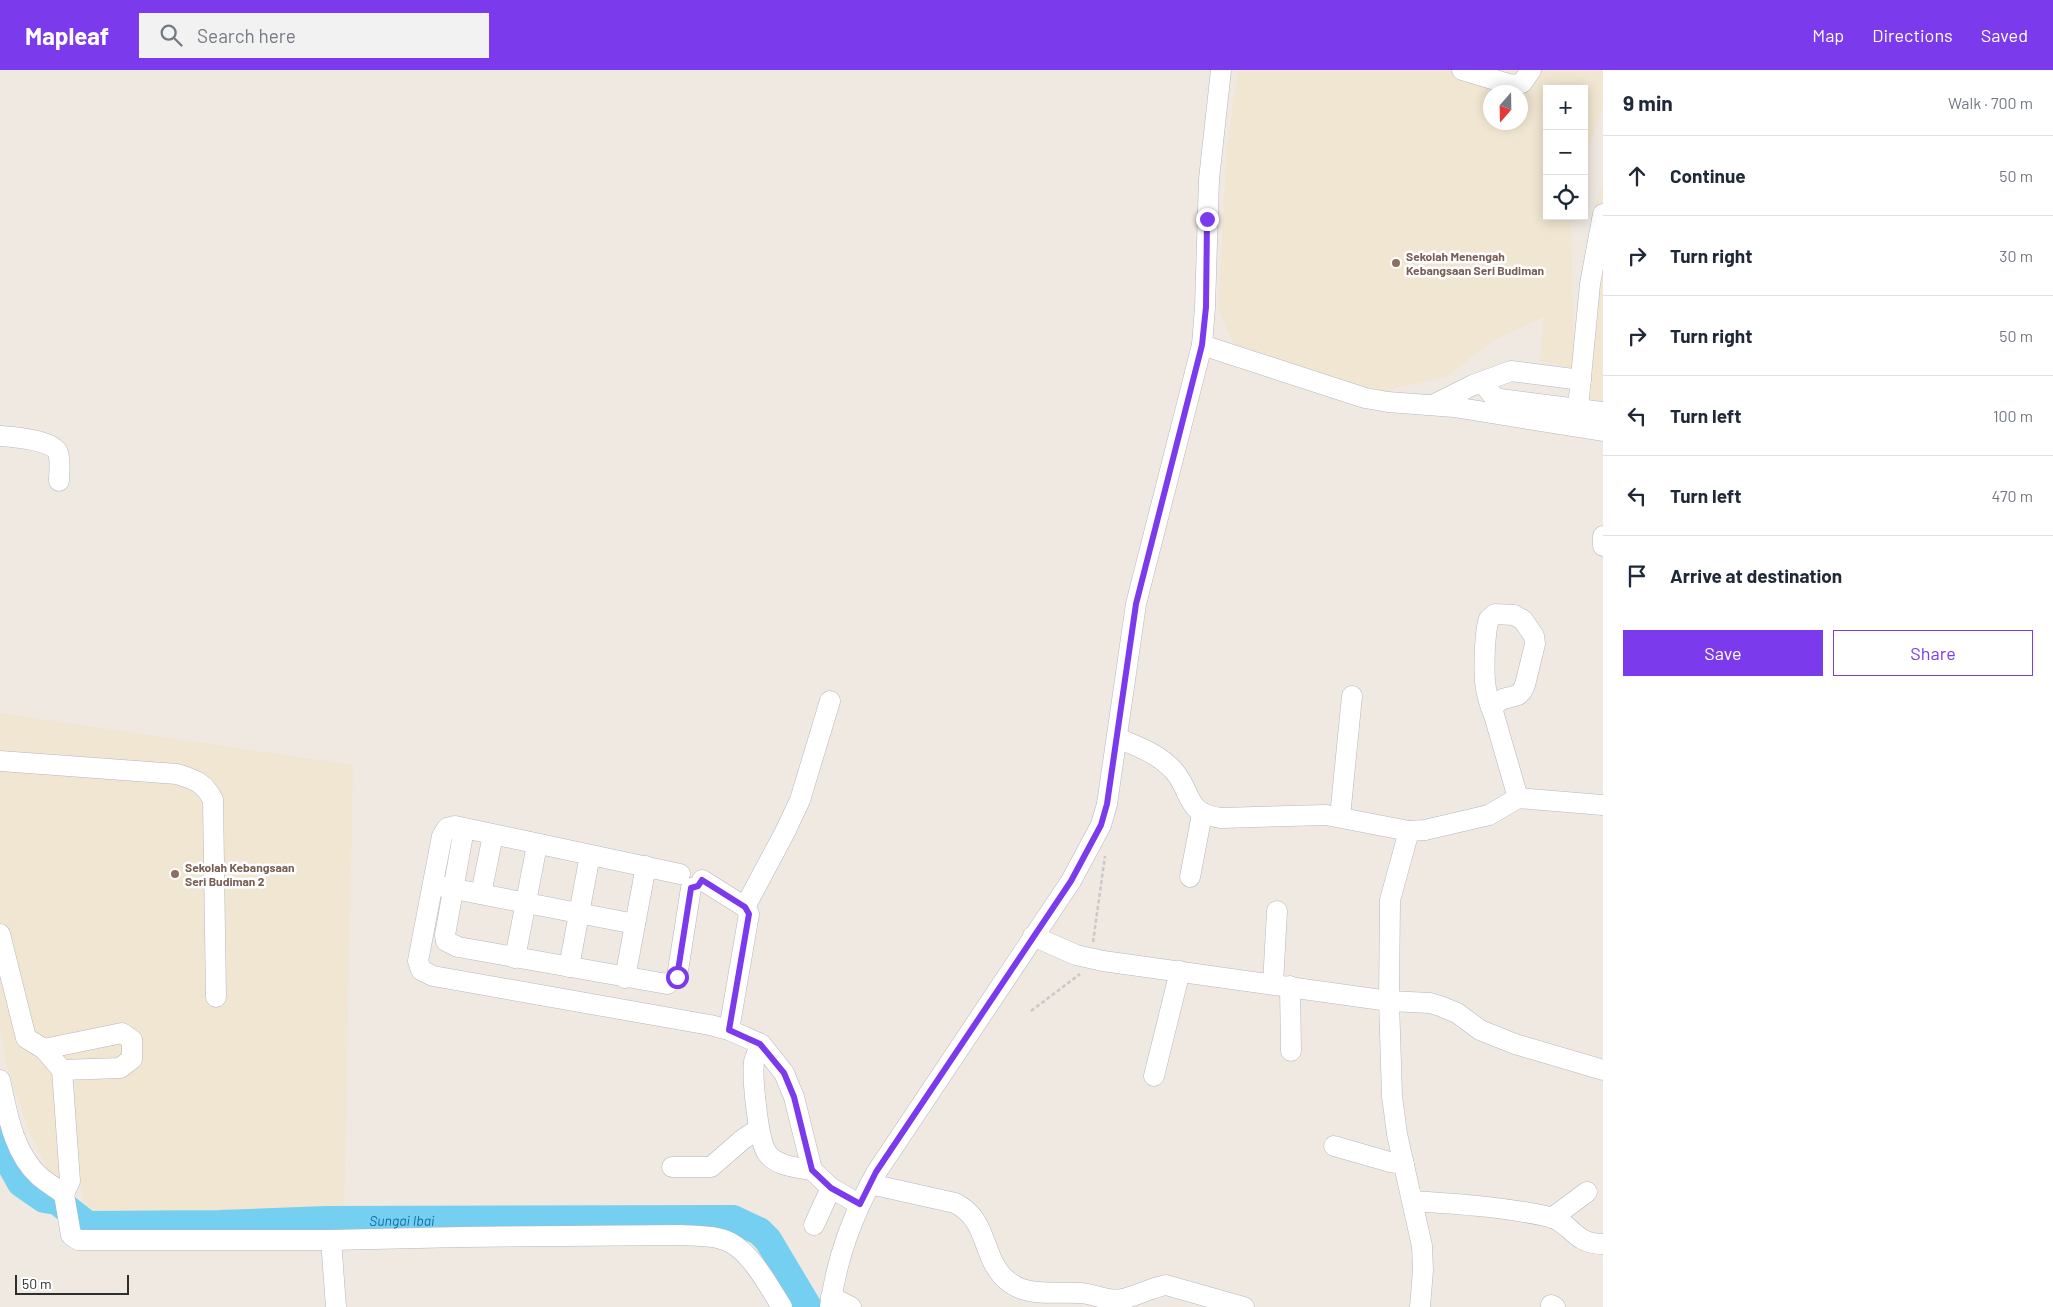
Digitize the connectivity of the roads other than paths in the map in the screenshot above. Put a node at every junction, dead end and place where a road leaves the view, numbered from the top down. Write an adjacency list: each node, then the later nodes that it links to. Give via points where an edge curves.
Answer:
1 (1221, 70): 5 (street, via 1209,179)
2 (1462, 70): 3 (street, via 1512,84 1522,83)
3 (1530, 70)
4 (1603, 214): 6 (street, via 1590,284)
5 (1202, 345): 8 (street, via 1365,398); 19 (street, via 1136,604)
6 (1581, 380): 7 (street, via 1510,371); 9 (street)
7 (1488, 397): 8 (street); 8 (street, via 1473,385); 9 (street); 11 (street)
8 (1435, 404)
9 (1578, 408): 10 (street)
10 (1603, 412)
11 (1603, 431)
12 (0, 436): 13 (street, via 49,444 56,449 59,454)
13 (59, 481)
14 (1603, 536): 15 (street)
15 (1603, 546)
16 (1352, 696): 24 (street)
17 (830, 701): 37 (street, via 800,800)
18 (1491, 708): 21 (street)
19 (1116, 738): 23 (street, via 1153,753 1174,771); 42 (street, via 1101,825 1071,881)
20 (0, 761): 48 (street, via 177,774 195,779 208,788 213,800)
21 (1518, 798): 22 (street); 26 (street, via 1489,815)
22 (1603, 805)
23 (1202, 814): 24 (street, via 1221,818); 31 (street)
24 (1340, 817): 26 (street)
25 (464, 829): 27 (street); 33 (street, via 447,828 442,836); 34 (street)
26 (1409, 831): 49 (street, via 1390,900)
27 (493, 835): 28 (street); 35 (street)
28 (537, 845): 29 (street); 36 (street)
29 (590, 855): 30 (street); 39 (street)
30 (646, 866): 32 (street); 40 (street)
31 (1190, 877)
32 (691, 881): 37 (street); 46 (street, via 677,977 667,984)
33 (432, 885): 34 (street); 50 (street, via 418,961 420,970 433,976)
34 (453, 889): 35 (street); 43 (street, via 446,941 458,947)
35 (482, 894): 36 (street)
36 (526, 903): 39 (street); 43 (street)
37 (745, 907): 50 (street, via 749,914 748,926)
38 (1277, 911): 47 (street)
39 (579, 913): 40 (street); 44 (street)
40 (635, 924): 46 (street)
41 (0, 934): 52 (street, via 26,1038)
42 (1033, 936): 45 (street, via 1090,958); 63 (street)
43 (515, 958): 44 (street)
44 (569, 967): 46 (street)
45 (1180, 971): 47 (street); 56 (street)
46 (625, 978)
47 (1281, 985): 49 (street); 53 (street)
48 (216, 997)
49 (1389, 1001): 55 (street, via 1440,1006 1457,1013 1488,1034); 60 (street, via 1392,1096)
50 (729, 1030): 51 (street)
51 (760, 1044): 58 (street, via 754,1062); 62 (street, via 784,1073)
52 (44, 1048): 54 (street); 54 (street, via 122,1033 132,1040 132,1059 120,1068)
53 (1291, 1051)
54 (62, 1070): 66 (street, via 70,1181)
55 (1603, 1070)
56 (1154, 1076)
57 (0, 1080): 66 (street, via 9,1120 25,1159)
58 (758, 1129): 61 (street, via 711,1167); 62 (street, via 767,1152 775,1160)
59 (1334, 1146): 60 (street)
60 (1404, 1164): 67 (street)
61 (672, 1167)
62 (812, 1170): 64 (street)
63 (870, 1184): 68 (street); 77 (street, via 966,1209 976,1221 1000,1274 1015,1287 1036,1293 1082,1293 1121,1300 1166,1285)
64 (831, 1188): 68 (street); 70 (street)
65 (1587, 1192): 69 (street)
66 (66, 1199): 71 (street, via 71,1235 78,1240)
67 (1413, 1201): 69 (street, via 1489,1207); 78 (street, via 1422,1246)
68 (860, 1204): 73 (street, via 843,1244)
69 (1552, 1218): 72 (street, via 1586,1242)
70 (814, 1225)
71 (331, 1240): 74 (street); 75 (street, via 462,1236 710,1237 730,1243 746,1254)
72 (1603, 1244)
73 (831, 1302): 76 (street)
74 (336, 1307)
75 (782, 1307)
76 (851, 1307)
77 (1244, 1307)
78 (1420, 1307)

